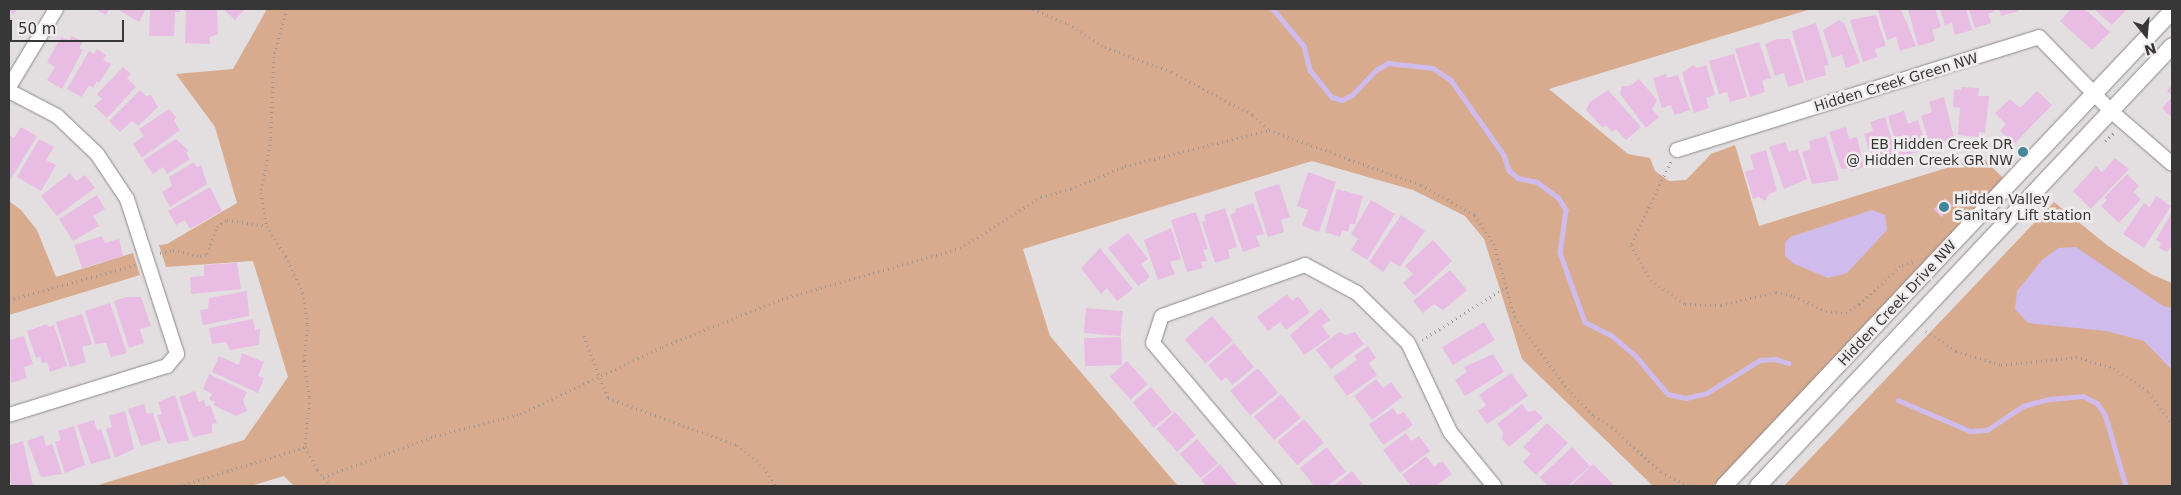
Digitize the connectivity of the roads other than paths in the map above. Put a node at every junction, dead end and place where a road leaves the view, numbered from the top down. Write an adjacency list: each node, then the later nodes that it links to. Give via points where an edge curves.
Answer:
1 (56, 9): 4 (street)
2 (2172, 11): 6 (street, Hidden Creek Drive NW)
3 (2172, 46): 7 (street, Hidden Creek Drive NW)
4 (9, 87)
5 (9, 91): 12 (street, via 57,116 97,154 127,199 177,354 167,366)
6 (2095, 94): 7 (street); 8 (street, Hidden Creek Green NW, via 2039,37); 10 (street, Hidden Creek Drive NW)
7 (2112, 112): 9 (street); 11 (street, Hidden Creek Drive NW)
8 (1678, 150)
9 (2172, 164)
10 (1970, 224): 11 (street); 15 (street, Hidden Creek Drive NW)
11 (1990, 241): 16 (street, Hidden Creek Drive NW)
12 (9, 415)
13 (1274, 486): 14 (street, via 1153,343 1162,316 1305,265 1356,293 1408,343 1450,432)
14 (1494, 486)
15 (1724, 486)
16 (1758, 486)

